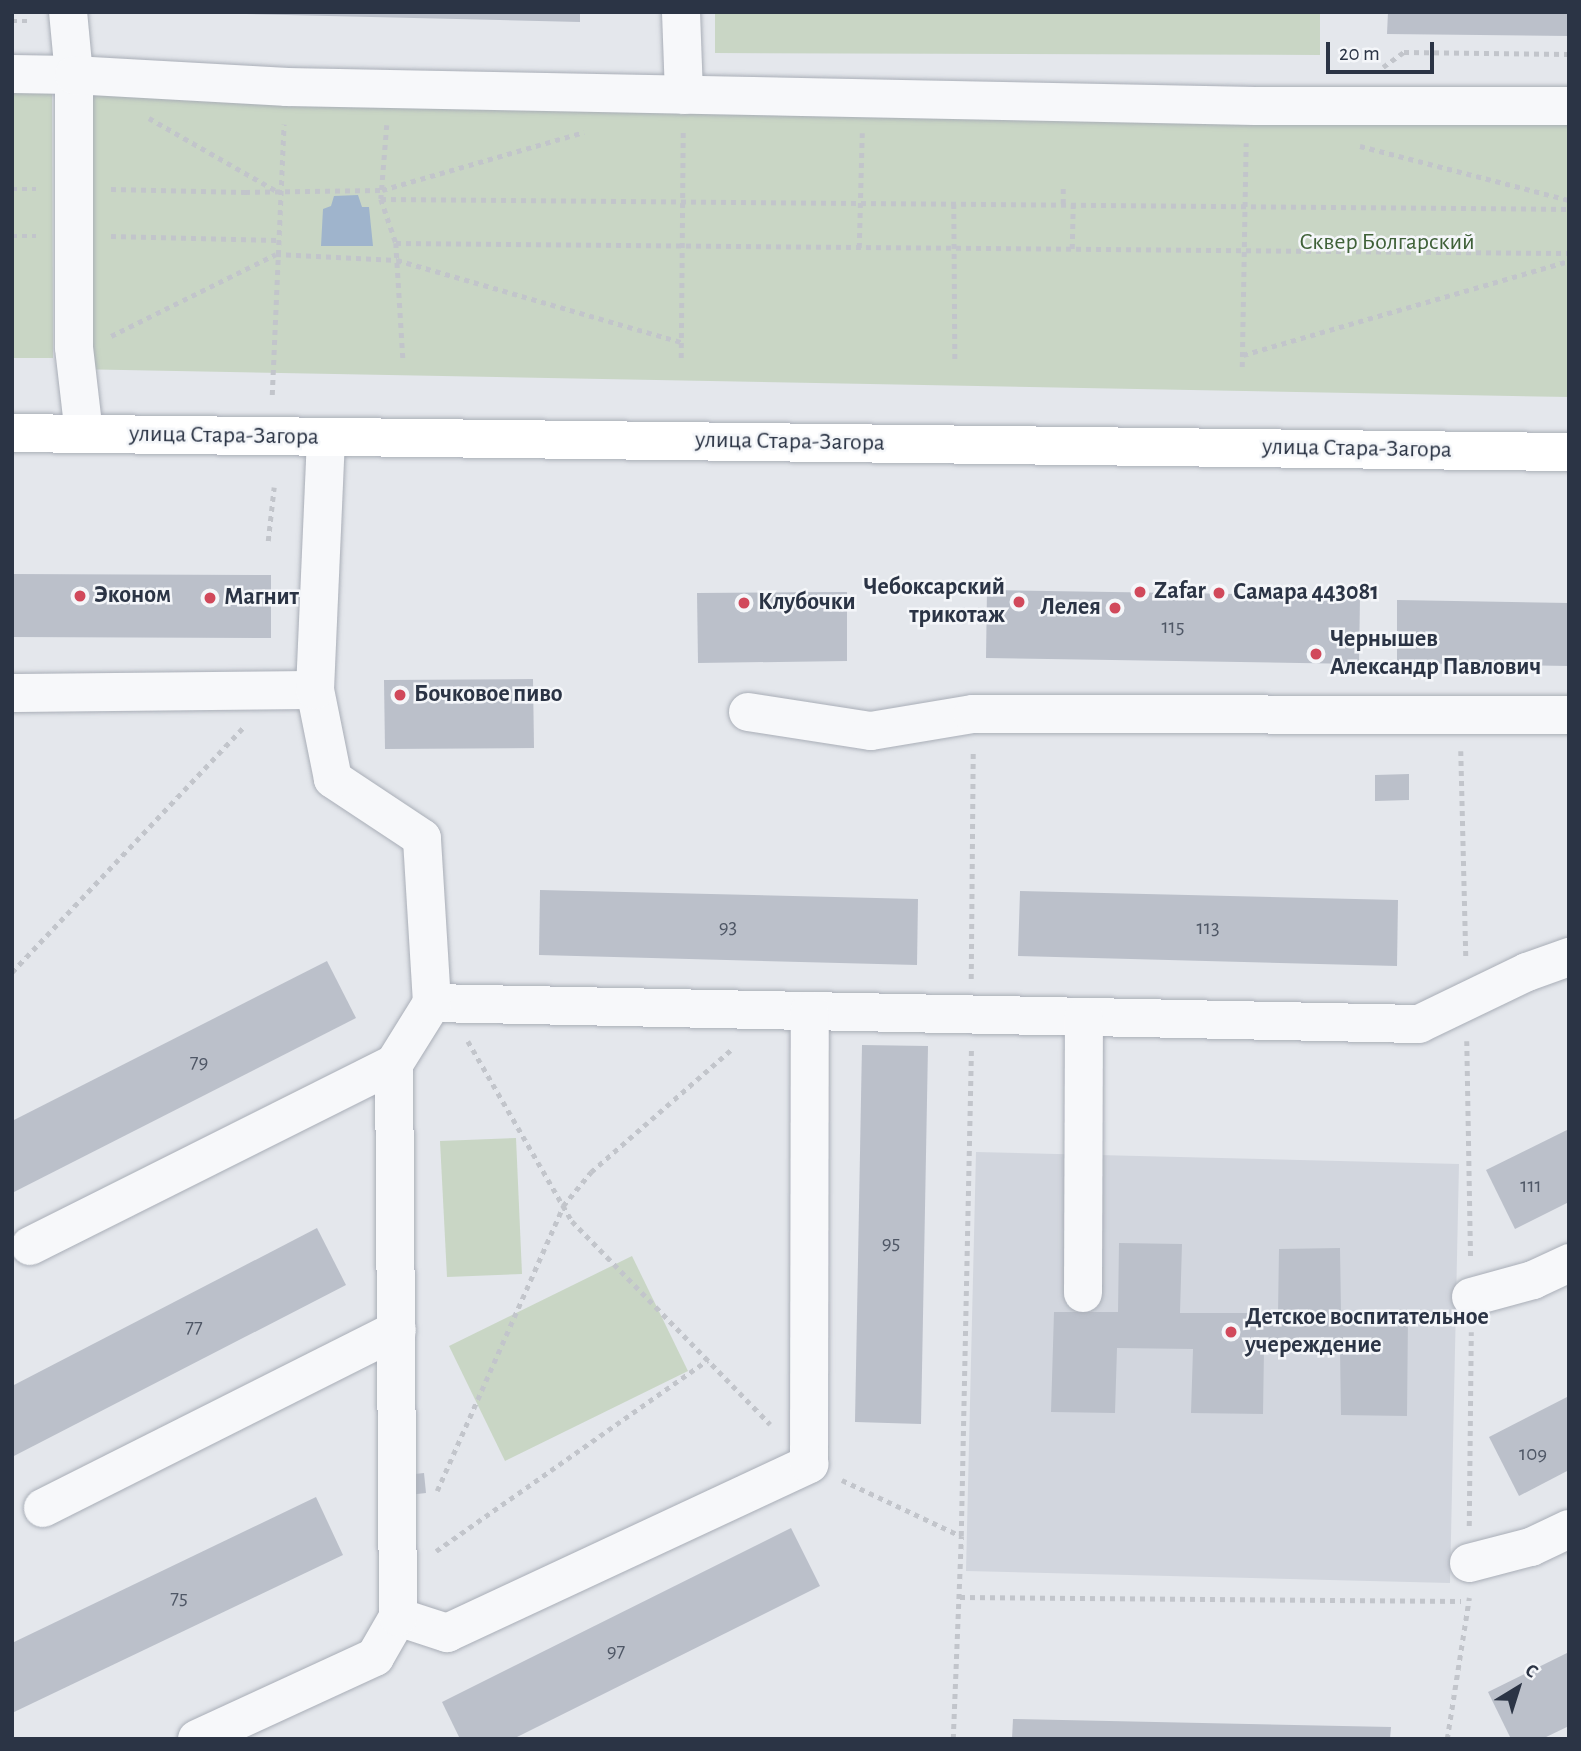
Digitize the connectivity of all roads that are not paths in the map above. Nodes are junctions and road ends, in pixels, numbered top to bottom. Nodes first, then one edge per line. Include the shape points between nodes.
1 (68, 12) edge
2 (681, 12) edge
3 (12, 74) edge
4 (74, 75) junction
5 (684, 96) junction
6 (1569, 106) edge
7 (12, 433) edge
8 (84, 434) junction
9 (326, 437) junction
10 (1569, 452) edge
11 (297, 691) junction
12 (12, 693) edge
13 (748, 712) dead end
14 (1569, 715) edge
15 (1569, 957) edge
16 (439, 1003) junction
17 (793, 1011) junction
18 (1084, 1017) junction
19 (394, 1064) junction
20 (30, 1246) dead end
21 (1569, 1263) edge
22 (1083, 1293) dead end
23 (1471, 1297) road end
24 (397, 1330) junction
25 (43, 1508) dead end
26 (1569, 1529) edge
27 (1469, 1563) road end
28 (398, 1617) junction
29 (197, 1739) edge

1 - 4 lane
2 - 5 lane
3 - 4 lane
4 - 5 lane via 287,87
4 - 8 lane via 75,347
5 - 6 lane via 1255,106
7 - 8 main road, улица Стара-Загора
8 - 9 main road, улица Стара-Загора
9 - 10 main road, улица Стара-Загора
9 - 11 lane
11 - 12 lane
11 - 16 lane via 333,779 422,838
13 - 14 lane via 871,731 972,714
15 - 18 lane via 1419,1024
16 - 17 lane
16 - 19 lane
17 - 18 lane
17 - 28 lane via 809,1464 447,1633
18 - 22 lane
19 - 20 lane
19 - 24 lane
21 - 23 lane via 1533,1280
24 - 25 lane
24 - 28 lane
26 - 27 lane via 1531,1547
28 - 29 lane via 375,1657

